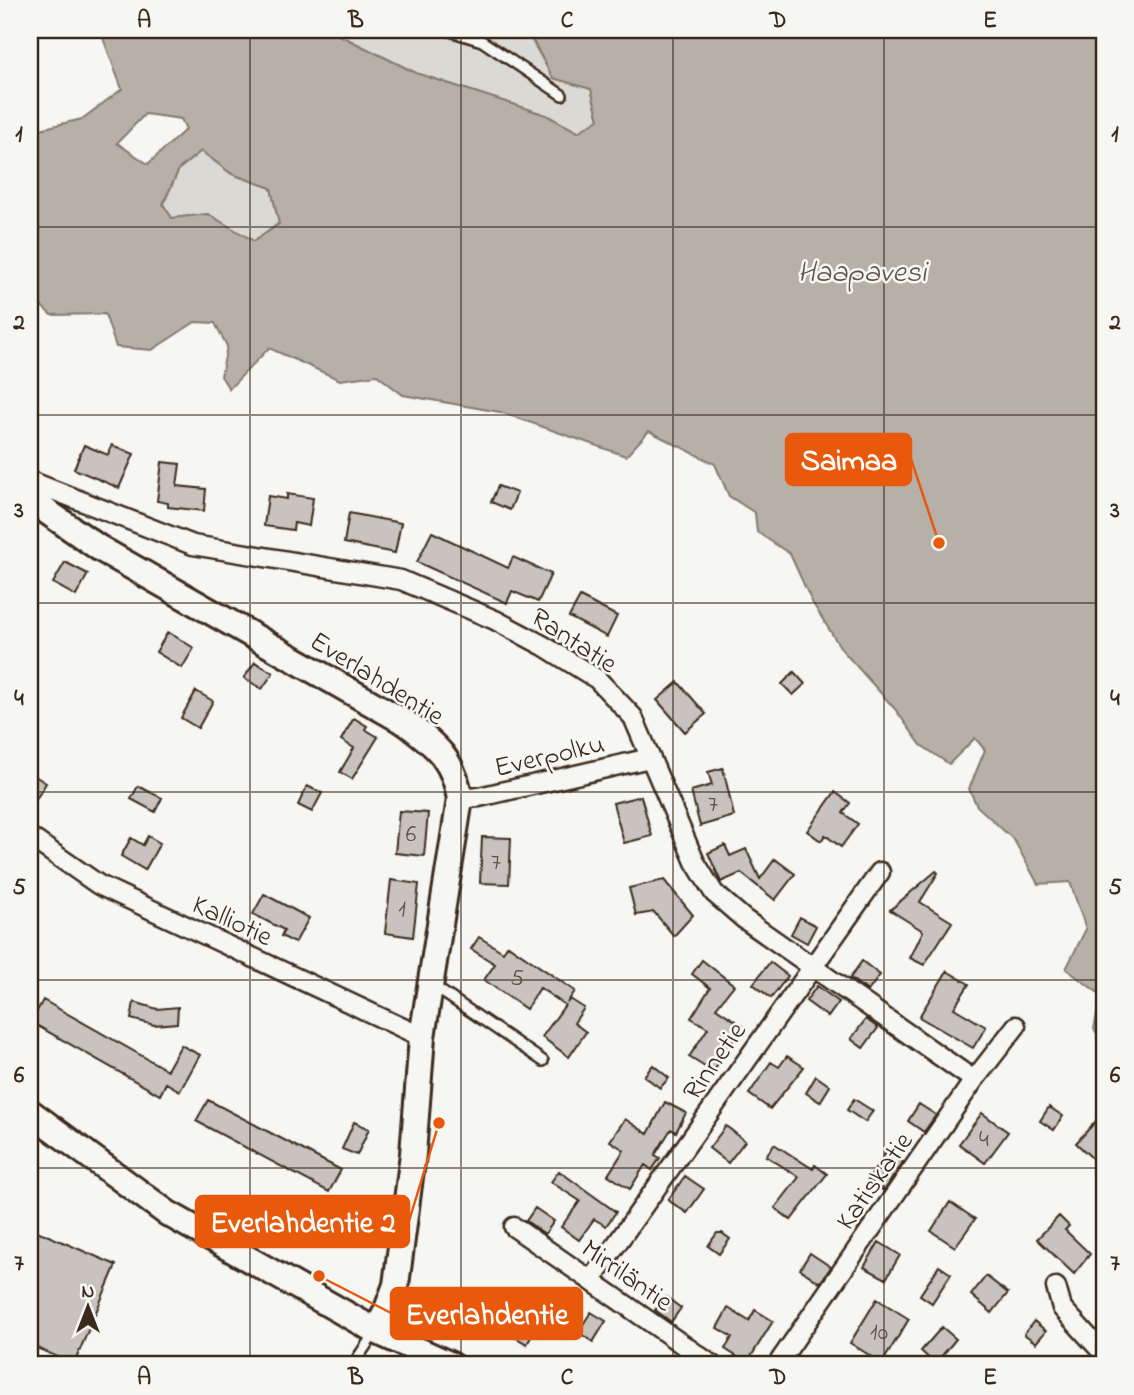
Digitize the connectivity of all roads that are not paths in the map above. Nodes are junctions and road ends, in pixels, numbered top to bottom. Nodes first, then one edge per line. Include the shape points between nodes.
1 (447, 30) edge
2 (562, 94) dead end
3 (30, 481) edge
4 (30, 496) edge
5 (650, 758) junction
6 (460, 799) junction
7 (30, 837) edge
8 (880, 872) dead end
9 (811, 966) junction
10 (430, 984) junction
11 (1016, 1026) dead end
12 (422, 1037) junction
13 (542, 1061) dead end
14 (974, 1080) junction
15 (30, 1112) edge
16 (514, 1227) dead end
17 (591, 1280) junction
18 (1056, 1287) dead end
19 (376, 1331) junction
20 (1104, 1354) edge
21 (353, 1365) edge
22 (451, 1365) edge
23 (712, 1365) edge
24 (777, 1365) edge

1 - 2 lane via 482,41
3 - 5 street, Rantatie via 193,545 401,580 495,620 597,679 634,717
4 - 6 street, Everlahdentie via 99,548 414,729 446,758 457,779
5 - 6 street, Everpolku
5 - 9 street, Rantatie via 695,862 714,893
6 - 10 street, Everlahdentie
7 - 12 street, Kalliotie via 99,885
8 - 9 street, Rinnetie
9 - 14 street, Rantatie
9 - 17 street, Rinnetie
10 - 12 street, Everlahdentie
10 - 13 lane
11 - 14 street, Katiskatie
12 - 19 street, Everlahdentie via 396,1285
14 - 24 street, Katiskatie
15 - 19 street via 167,1213
16 - 17 street, Mirriläntie
17 - 23 street, Mirriläntie
18 - 20 street via 1062,1308
19 - 21 lane
19 - 22 street

